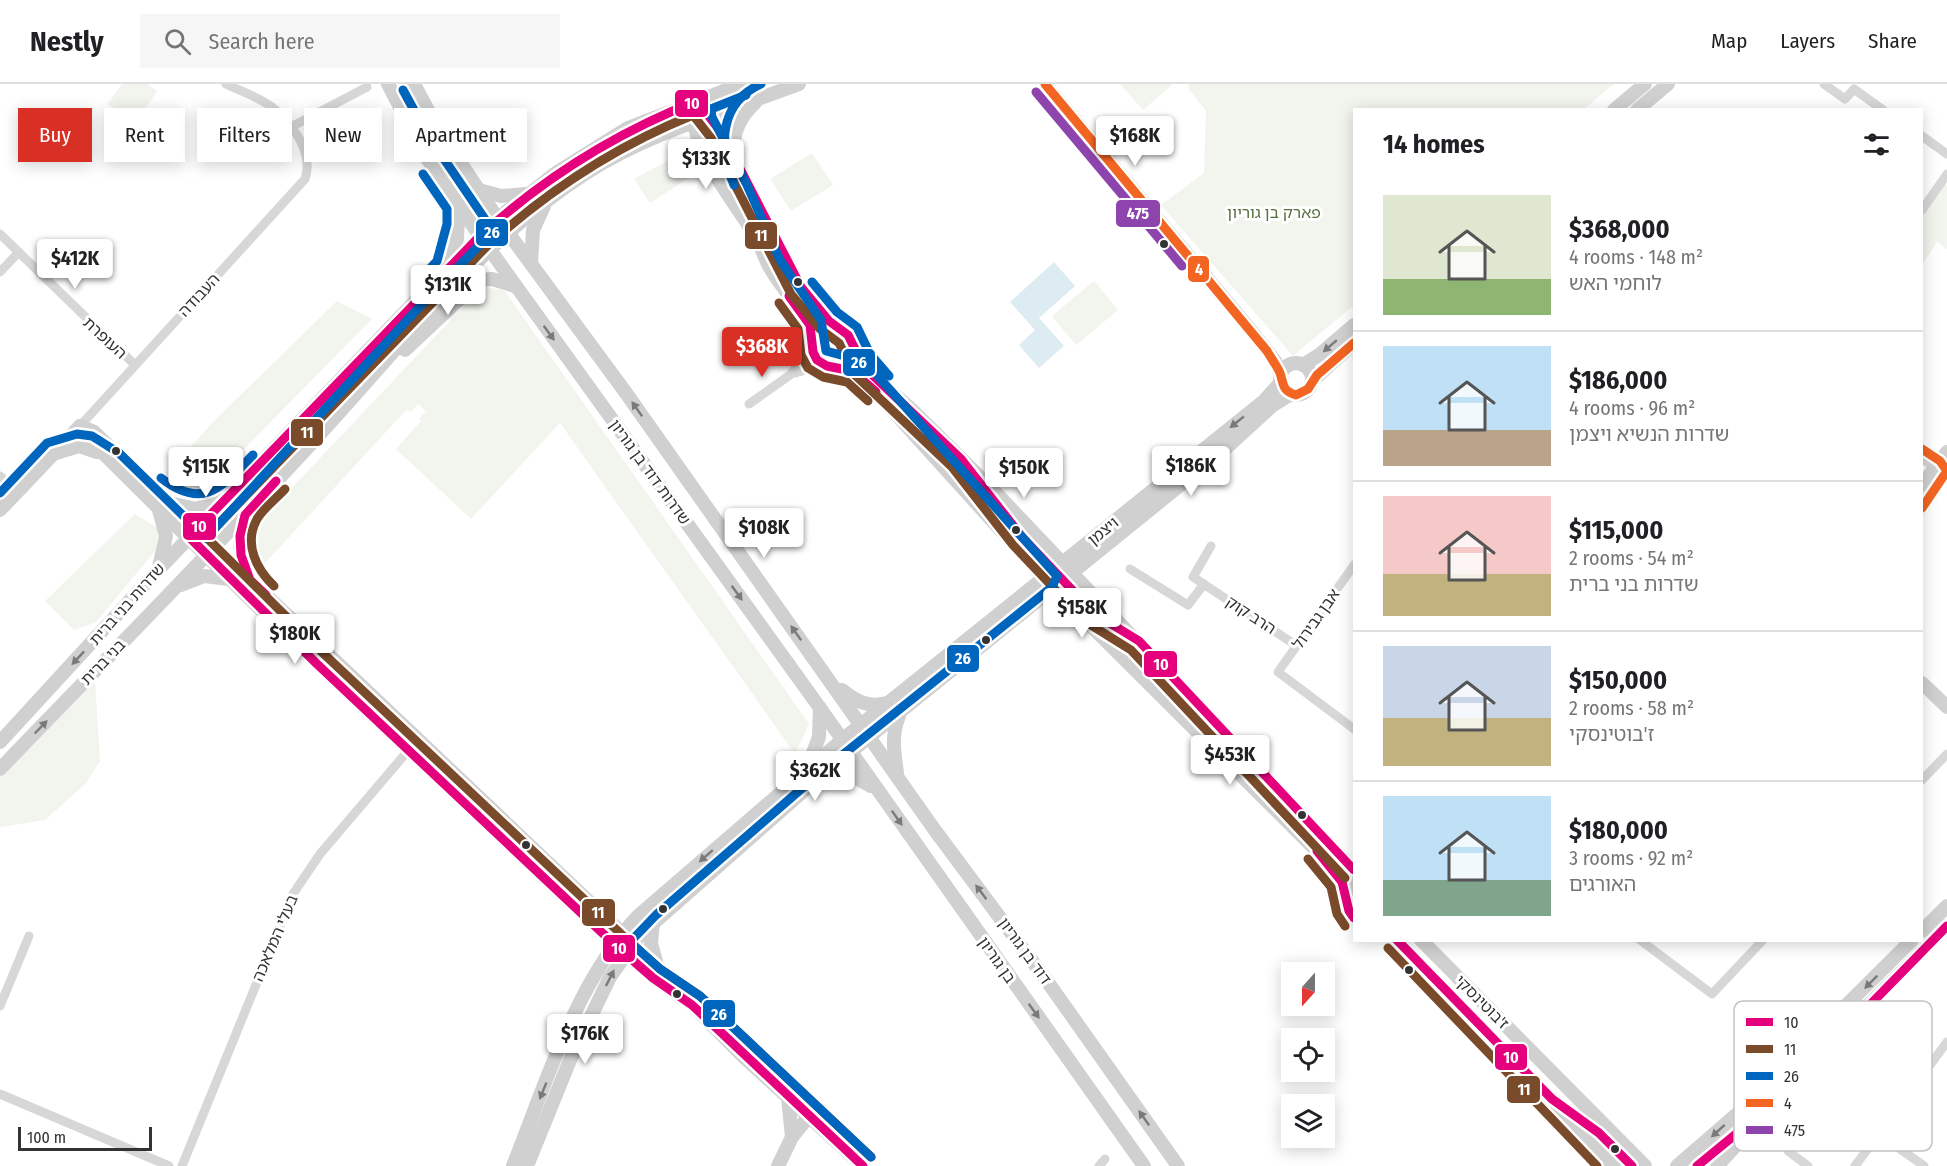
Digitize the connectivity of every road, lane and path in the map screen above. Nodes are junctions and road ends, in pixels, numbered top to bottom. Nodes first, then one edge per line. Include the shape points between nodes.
1 (226, 84) edge
2 (388, 84) edge
3 (414, 84) edge
4 (742, 84) edge
5 (799, 84) edge
6 (1045, 84) edge
7 (1645, 84) edge
8 (1668, 84) edge
9 (1824, 84) edge
10 (367, 87) dead end
11 (1856, 87) edge
12 (759, 99) junction
13 (698, 101) junction
14 (273, 108) edge
15 (1616, 108) edge
16 (1639, 108) edge
17 (1881, 108) edge
18 (710, 117) junction
19 (694, 123) junction
20 (292, 126) edge
21 (292, 129) edge
22 (1923, 137) edge
23 (1947, 153) edge
24 (738, 166) junction
25 (1947, 174) edge
26 (478, 190) junction
27 (527, 194) junction
28 (548, 200) junction
29 (459, 205) junction
30 (1923, 209) edge
31 (498, 219) junction
32 (508, 233) junction
33 (0, 234) edge
34 (480, 236) junction
35 (490, 251) junction
36 (19, 252) junction
37 (531, 264) junction
38 (448, 267) junction
39 (0, 272) edge
40 (515, 286) junction
41 (1353, 326) edge
42 (838, 328) junction
43 (1253, 333) junction
44 (813, 344) junction
45 (1353, 344) edge
46 (852, 348) junction
47 (386, 362) junction
48 (134, 364) junction
49 (1298, 364) junction
50 (830, 366) junction
51 (790, 375) junction
52 (1280, 379) junction
53 (1312, 381) junction
54 (1292, 394) junction
55 (749, 404) dead end
56 (80, 426) junction
57 (1923, 450) edge
58 (54, 453) junction
59 (1923, 459) edge
60 (111, 462) junction
61 (1943, 464) edge
62 (0, 476) edge
63 (1923, 483) edge
64 (237, 489) junction
65 (17, 492) junction
66 (160, 500) junction
67 (1923, 506) edge
68 (0, 510) edge
69 (245, 515) junction
70 (193, 533) junction
71 (1211, 546) dead end
72 (210, 550) junction
73 (1353, 566) edge
74 (1068, 567) junction
75 (1130, 569) dead end
76 (158, 570) junction
77 (230, 580) junction
78 (250, 580) junction
79 (1049, 583) junction
80 (1204, 584) junction
81 (174, 588) junction
82 (1297, 646) junction
83 (830, 680) junction
84 (1923, 683) edge
85 (892, 702) junction
86 (1947, 707) edge
87 (820, 708) junction
88 (900, 714) junction
89 (861, 725) junction
90 (1353, 728) edge
91 (871, 737) junction
92 (842, 740) junction
93 (0, 742) edge
94 (414, 745) junction
95 (851, 753) junction
96 (1947, 754) edge
97 (807, 768) junction
98 (0, 769) edge
99 (898, 778) junction
100 (817, 779) junction
101 (1923, 779) edge
102 (877, 790) junction
103 (1353, 869) edge
104 (1353, 882) edge
105 (1346, 892) junction
106 (1947, 906) edge
107 (603, 915) junction
108 (638, 916) junction
109 (1353, 917) edge
110 (653, 922) junction
111 (1947, 926) edge
112 (1923, 931) edge
113 (29, 936) dead end
114 (617, 938) junction
115 (1399, 942) edge
116 (1423, 942) edge
117 (1643, 942) edge
118 (1761, 942) edge
119 (1910, 942) edge
120 (628, 949) junction
121 (657, 967) junction
122 (1851, 1001) edge
123 (1874, 1001) edge
124 (692, 1005) junction
125 (0, 1006) edge
126 (1947, 1042) edge
127 (1932, 1062) edge
128 (0, 1094) edge
129 (788, 1097) junction
130 (809, 1116) junction
131 (1734, 1116) edge
132 (792, 1137) junction
133 (1734, 1147) edge
134 (1788, 1151) dead end
135 (1866, 1151) edge
136 (1903, 1151) edge
137 (169, 1166) edge
138 (182, 1166) edge
139 (513, 1166) edge
140 (527, 1166) edge
141 (778, 1166) edge
142 (863, 1166) edge
143 (1144, 1166) edge
144 (1178, 1166) edge
145 (1614, 1166) edge
146 (1645, 1166) edge
147 (1677, 1166) edge
148 (1717, 1166) edge
149 (1808, 1166) edge
150 (1855, 1166) edge
151 (1924, 1166) edge

1 - 14 street, העבודה
2 - 29 street, שדרות דוד בן גוריון via 413,136
3 - 26 street, שדרות דוד בן גוריון via 437,128
4 - 13 street
5 - 12 street
6 - 43 street
7 - 15 street
8 - 16 street
9 - 11 street via 1845,99
10 - 20 street
11 - 17 street
12 - 18 street
12 - 24 street via 737,126 734,141
13 - 18 street
13 - 19 street
13 - 27 street via 628,128
18 - 19 street
18 - 24 street
19 - 28 street via 608,160
19 - 44 street via 699,141 729,198 779,283 810,325
21 - 48 street, העבודה via 309,161 304,178
22 - 23 street
24 - 42 street via 789,268 816,307
25 - 30 street
26 - 27 street via 501,196
26 - 31 street, שדרות דוד בן גוריון
27 - 31 street
28 - 32 street
28 - 37 street via 533,230
29 - 34 street, שדרות דוד בן גוריון
29 - 38 street via 457,239
31 - 32 street, שדרות דוד בן גוריון
31 - 34 street
32 - 35 street
32 - 37 street, שדרות דוד בן גוריון
33 - 36 street, העופרת
34 - 35 street, שדרות דוד בן גוריון
34 - 38 street
35 - 40 street, שדרות דוד בן גוריון
35 - 47 street
36 - 39 street
36 - 48 street, העופרת
83 -> 37 street, שדרות דוד בן גוריון
38 - 64 street
40 - 47 street via 492,279 480,280 417,340
40 -> 87 street, שדרות דוד בן גוריון
41 -> 49 street via 1319,355
42 - 44 street via 821,331
42 - 46 street via 848,335
43 - 49 street
43 - 52 street via 1275,361
44 - 50 street via 815,357
44 - 51 street
45 - 53 street
46 - 50 street via 848,360
46 - 74 street via 876,380 929,426
47 - 69 street
48 - 56 street, העבודה
49 - 52 street via 1285,367
49 - 53 street via 1309,370
50 - 51 street via 802,369
50 - 79 street via 852,371 866,381
51 - 55 street
52 - 54 street via 1284,390
52 -> 74 street, ויצמן via 1264,400
53 - 54 street via 1305,392
54 - 74 street
56 - 58 street, העבודה
56 - 60 street
56 - 66 street via 94,432
57 - 61 street
58 - 60 street via 79,446 90,448
58 - 65 street, העבודה
59 - 61 street
60 - 66 street
61 - 63 street
61 - 67 street
62 - 65 street
64 - 66 street via 196,509
64 - 70 street, שדרות בני ברית
65 - 68 street, העבודה
66 - 70 street
66 - 76 street via 166,531
69 - 72 street
69 - 78 street via 240,547
70 - 72 street
70 - 76 street, שדרות בני ברית
71 - 80 street via 1193,577
72 - 77 street
72 - 78 street
72 - 81 street, בני ברית
73 - 82 street, אבן גבירול
74 - 79 street
74 - 103 street
75 - 80 street via 1188,605
76 -> 93 street, שדרות בני ברית
77 - 81 street via 204,576
77 - 94 street
78 - 94 street
79 - 85 street
79 - 88 street
79 - 105 street via 1323,857
80 - 82 street, הרב קוק
98 -> 81 street, בני ברית
82 - 90 street, אבן גבירול via 1278,672
83 - 85 street via 864,704
83 - 89 street
84 - 86 street
85 - 89 street
87 - 92 street, שדרות דוד בן גוריון
87 - 97 street via 819,737
88 - 91 street
88 - 99 street via 892,741
89 - 91 street
89 - 92 street
91 - 95 street
91 - 99 street, דוד בן גוריון
92 - 95 street, שדרות דוד בן גוריון
92 - 97 street
94 - 107 street
94 - 114 street
94 - 138 street, בעלי המלאכה via 320,854 293,894
95 - 100 street
95 - 102 street, בן גוריון
96 - 101 street
97 -> 108 street
144 -> 99 street, דוד בן גוריון
100 - 102 street via 849,774
100 - 110 street
102 -> 143 street, בן גוריון
104 - 105 street
105 - 109 street via 1347,908
106 - 112 street
107 - 108 street
107 - 114 street
108 - 114 street
110 - 120 street
110 - 121 street via 651,943
111 - 123 street
113 - 125 street
114 - 120 street
114 -> 139 street via 571,1025
115 - 145 street, ז'בוטינסקי
116 - 146 street, ז'בוטינסקי
117 - 118 street via 1712,994
119 -> 122 street
120 - 121 street
120 - 124 street via 666,988
140 -> 120 street via 570,1060
121 - 124 street
124 - 129 street
126 - 127 street
128 - 137 street
129 - 130 street
129 - 132 street
130 - 132 street
130 - 142 street
131 -> 147 street
132 - 141 street
133 - 148 street
134 - 149 street
135 - 150 street
136 - 151 street

